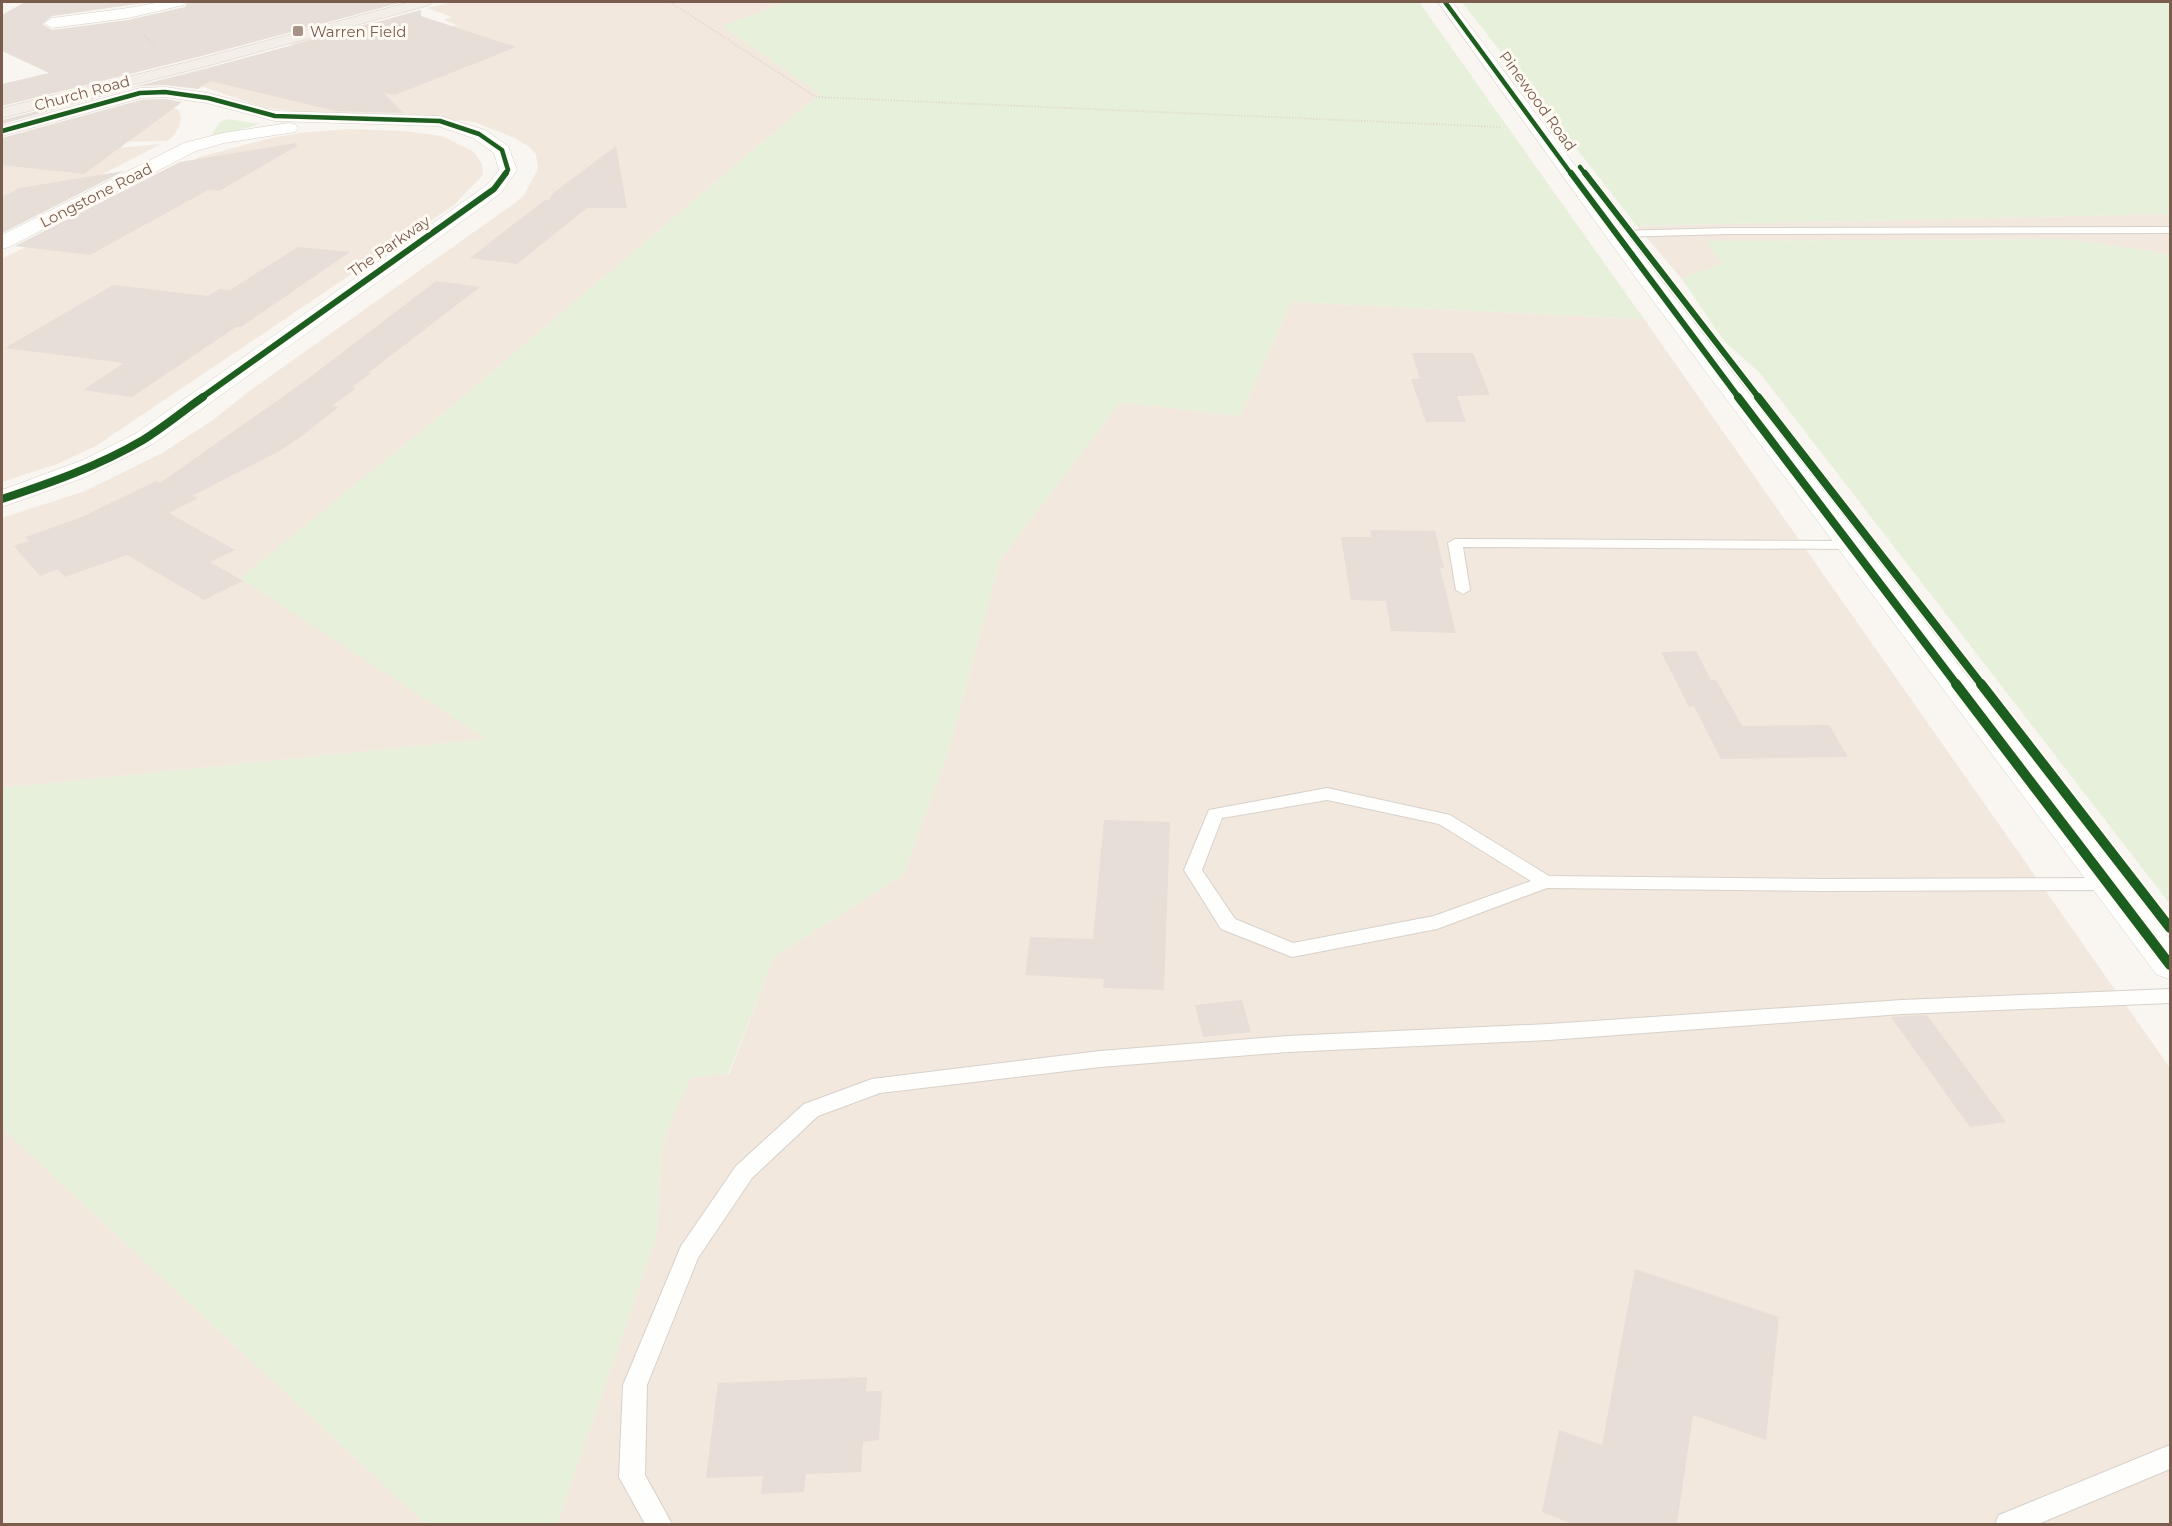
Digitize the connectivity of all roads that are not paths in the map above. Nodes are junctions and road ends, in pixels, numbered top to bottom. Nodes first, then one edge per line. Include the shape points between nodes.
1 (179, 2) edge
2 (424, 2) edge
3 (1445, 2) edge
4 (52, 23) dead end
5 (67, 98) junction
6 (208, 98) junction
7 (97, 105) junction
8 (2, 114) edge
9 (384, 118) junction
10 (2, 131) edge
11 (190, 147) junction
12 (2170, 230) edge
13 (1616, 234) junction
14 (2, 243) edge
15 (2, 499) edge
16 (1851, 545) junction
17 (1463, 590) dead end
18 (1546, 882) junction
19 (2109, 884) junction
20 (2170, 965) edge
21 (2170, 996) edge
22 (2170, 1456) edge
23 (659, 1524) edge
24 (2008, 1524) edge

1 - 4 street
2 - 5 main road, Church Road
3 - 13 street, Pinewood Road
5 - 7 street
5 - 8 main road, Church Road
6 - 7 street, Church Road via 140,93
6 - 9 street, The Parkway via 275,117
6 - 11 street via 204,125
7 - 10 street, Church Road
9 - 11 street, Longstone Road via 252,132
9 - 15 street, The Parkway via 440,121 479,134 502,150 508,170 494,189 144,439 60,480
11 - 14 street, Longstone Road
12 - 13 lane
13 - 16 street, Pinewood Road
16 - 17 lane via 1455,543
16 - 19 street, Pinewood Road
18 - 18 lane via 1437,922 1292,950 1228,924 1193,870 1215,814 1327,794 1444,819
18 - 19 lane
19 - 20 street, Pinewood Road
21 - 23 lane via 1902,1006 1550,1032 1288,1044 1100,1059 879,1085 811,1110 744,1172 689,1253 635,1385 632,1477
22 - 24 lane

